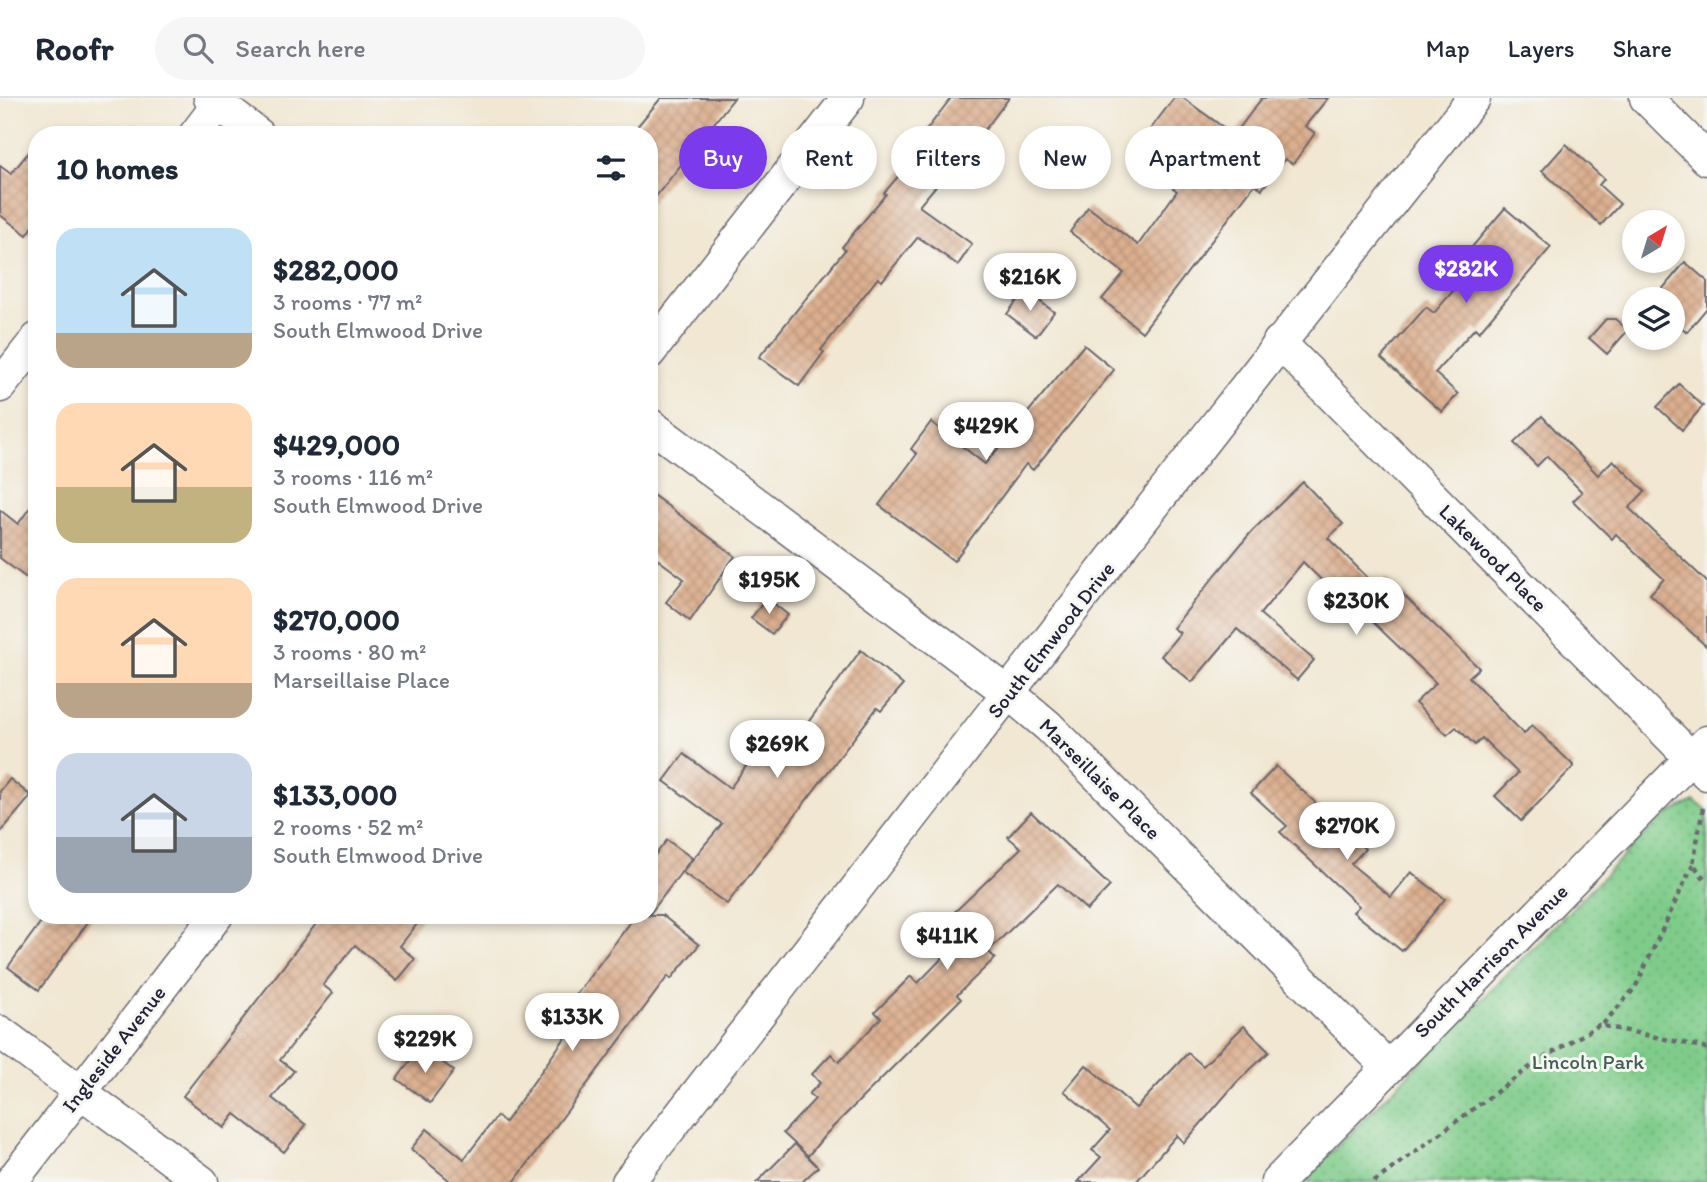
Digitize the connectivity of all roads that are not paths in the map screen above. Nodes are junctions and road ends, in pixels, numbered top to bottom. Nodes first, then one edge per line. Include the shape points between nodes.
1 (848, 98) edge
2 (1474, 98) edge
3 (1646, 98) edge
4 (217, 100) edge
5 (201, 126) edge
6 (248, 126) edge
7 (1707, 159) edge
8 (658, 341) edge
9 (1279, 342) junction
10 (28, 350) edge
11 (0, 386) edge
12 (658, 431) edge
13 (1010, 694) junction
14 (1702, 758) edge
15 (210, 924) edge
16 (0, 1032) edge
17 (1387, 1066) junction
18 (81, 1092) junction
19 (11, 1182) edge
20 (202, 1182) edge
21 (628, 1182) edge
22 (1278, 1182) edge

1 - 8 street
2 - 9 street, South Elmwood Drive
3 - 7 street
4 - 5 street
4 - 6 street
9 - 13 street, South Elmwood Drive
9 - 14 street, Lakewood Place
10 - 11 street
12 - 13 street, Marseillaise Place
13 - 17 street, Marseillaise Place via 1048,726
13 - 21 street, South Elmwood Drive
14 - 17 street, South Harrison Avenue
15 - 18 street, Ingleside Avenue
16 - 18 street
17 - 22 street, South Harrison Avenue
18 - 19 street, Ingleside Avenue
18 - 20 street

